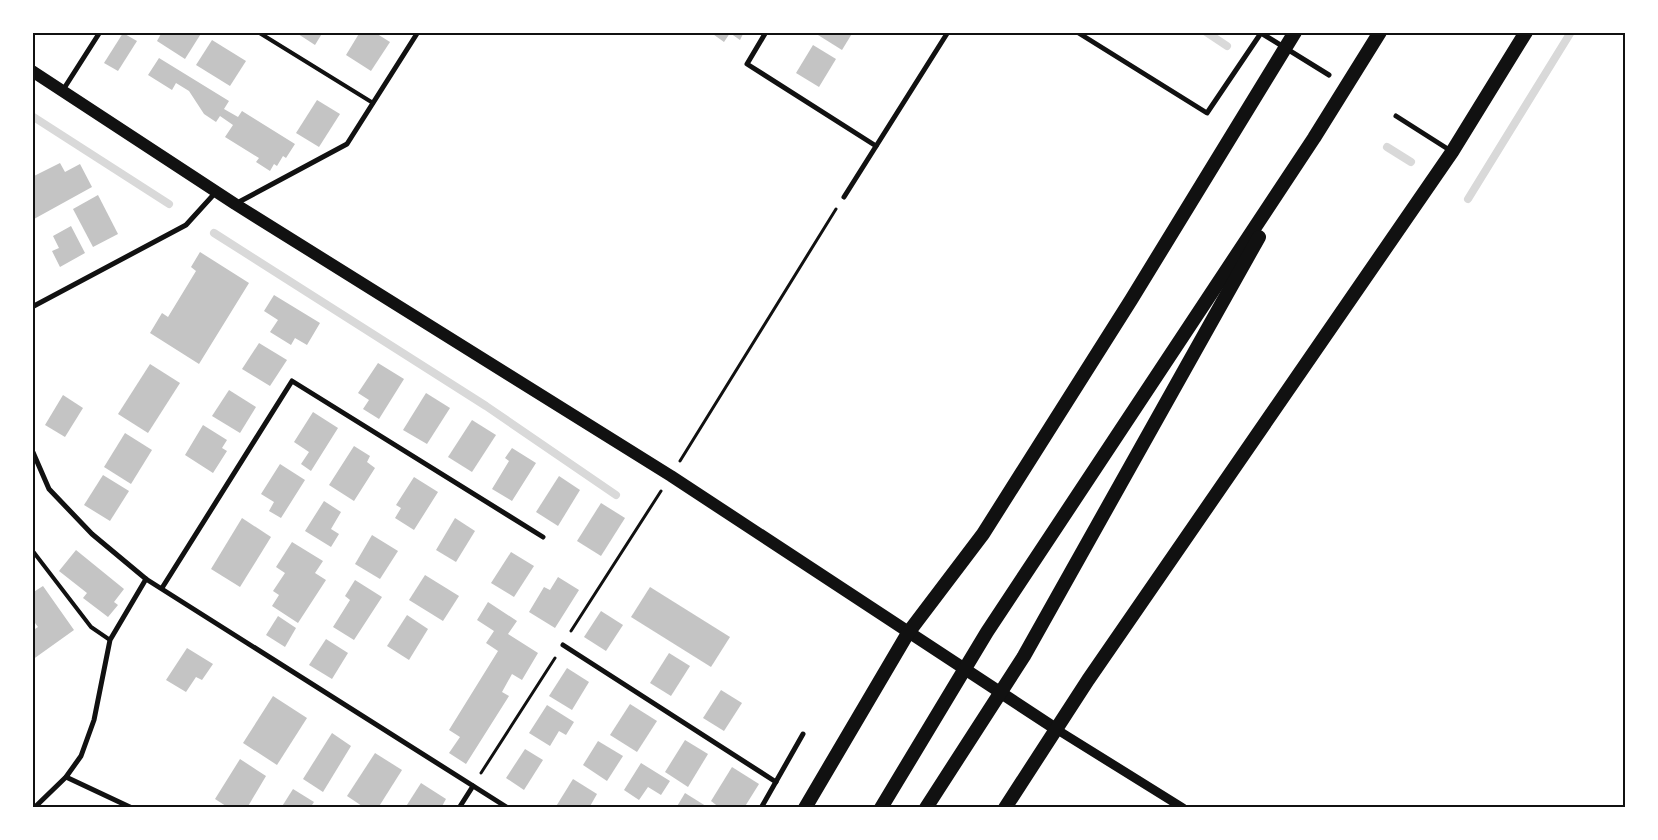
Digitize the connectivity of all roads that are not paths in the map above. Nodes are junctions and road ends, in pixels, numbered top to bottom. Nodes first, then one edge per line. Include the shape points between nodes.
1 (100, 32) edge
2 (258, 32) edge
3 (418, 32) edge
4 (766, 32) edge
5 (948, 32) edge
6 (1077, 32) edge
7 (1296, 32) edge
8 (1380, 32) edge
9 (1526, 32) edge
10 (1286, 48) junction
11 (32, 71) edge
12 (1329, 75) dead end
13 (63, 91) junction
14 (373, 103) junction
15 (1396, 116) dead end
16 (1314, 138) junction
17 (876, 146) junction
18 (1452, 152) junction
19 (216, 191) junction
20 (844, 197) road end
21 (235, 204) junction
22 (32, 307) edge
23 (32, 450) edge
24 (543, 537) dead end
25 (32, 550) edge
26 (146, 579) junction
27 (162, 588) junction
28 (908, 633) junction
29 (110, 640) junction
30 (563, 645) dead end
31 (1056, 729) junction
32 (804, 734) dead end
33 (66, 777) junction
34 (776, 782) junction
35 (473, 786) junction
36 (34, 808) edge
37 (132, 808) edge
38 (459, 808) edge
39 (508, 808) edge
40 (761, 808) edge
41 (804, 808) edge
42 (881, 808) edge
43 (926, 808) edge
44 (1005, 808) edge
45 (1183, 808) edge

1 - 13 street
2 - 14 lane
3 - 14 street
4 - 17 street via 747,64
5 - 17 street
6 - 10 street via 1207,113 1261,33
7 - 10 highway
8 - 16 highway
9 - 18 highway
10 - 12 street
10 - 28 highway via 983,534
11 - 13 main road
13 - 19 main road
14 - 21 street via 347,144
15 - 18 street
16 - 42 highway via 987,632
16 - 43 highway via 1024,656
17 - 20 street
18 - 31 highway
19 - 21 main road
19 - 22 street via 186,225
21 - 28 main road via 671,476
23 - 26 street via 49,489 92,534
24 - 27 street via 292,381
25 - 29 lane via 91,627
26 - 27 street
26 - 29 street
27 - 35 street
28 - 31 main road
28 - 41 highway
29 - 33 street via 94,720 80,756
30 - 34 street
31 - 44 highway
31 - 45 street
32 - 34 street
33 - 36 street
33 - 37 street
34 - 40 street
35 - 38 street
35 - 39 street

